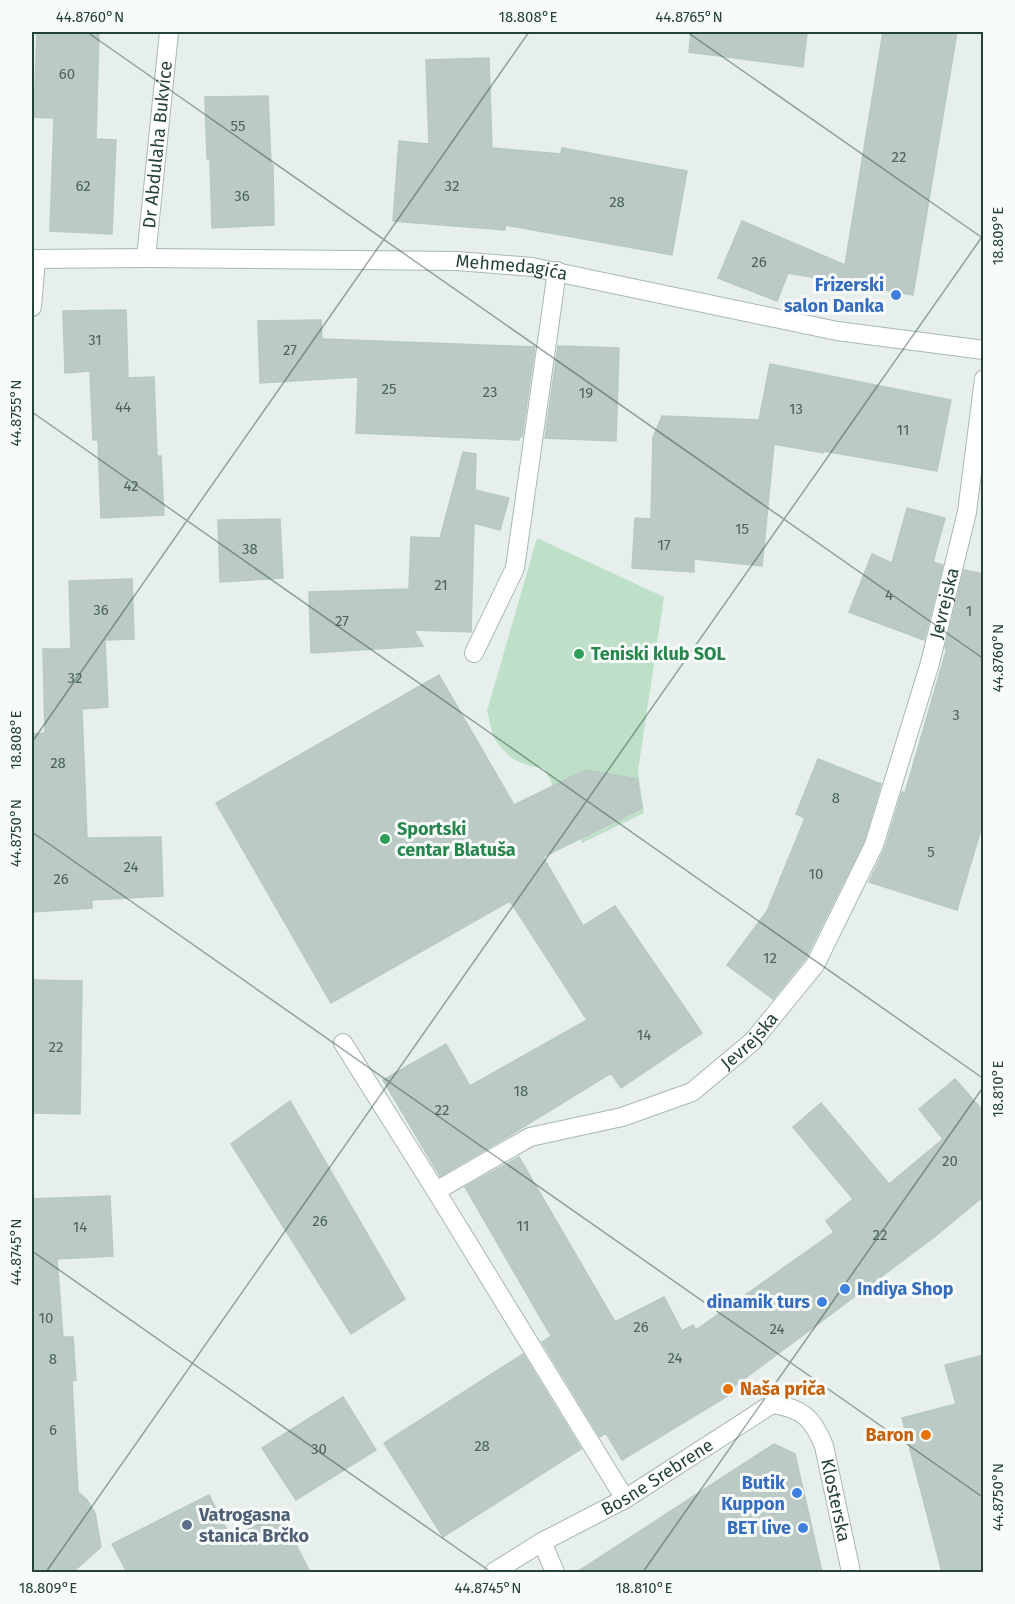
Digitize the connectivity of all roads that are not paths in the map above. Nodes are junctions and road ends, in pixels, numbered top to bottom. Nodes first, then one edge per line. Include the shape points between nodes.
1 (169, 32) edge
2 (146, 258) junction
3 (34, 259) edge
4 (557, 272) junction
5 (32, 307) edge
6 (984, 350) edge
7 (984, 379) edge
8 (474, 653) dead end
9 (343, 1043) dead end
10 (436, 1191) junction
11 (817, 1429) joint
12 (625, 1499) junction
13 (542, 1542) junction
14 (494, 1572) edge
15 (555, 1572) edge
16 (851, 1572) edge

1 - 2 street, Dr Abdulaha Bukvice
2 - 3 street, Mehmedagića
2 - 4 street, Mehmedagića via 458,261
3 - 5 street
4 - 6 street, Mehmedagića via 837,331
4 - 8 street via 515,568
7 - 10 street, Jevrejska via 967,512 930,663 874,845 815,964 753,1041 692,1092 622,1117 530,1137
9 - 10 street
10 - 12 street
11 - 12 street, Bosne Srebrene via 804,1414 772,1404
11 - 16 street, Klosterska
12 - 13 street, Bosne Srebrene
13 - 14 street, Bosne Srebrene
13 - 15 street

